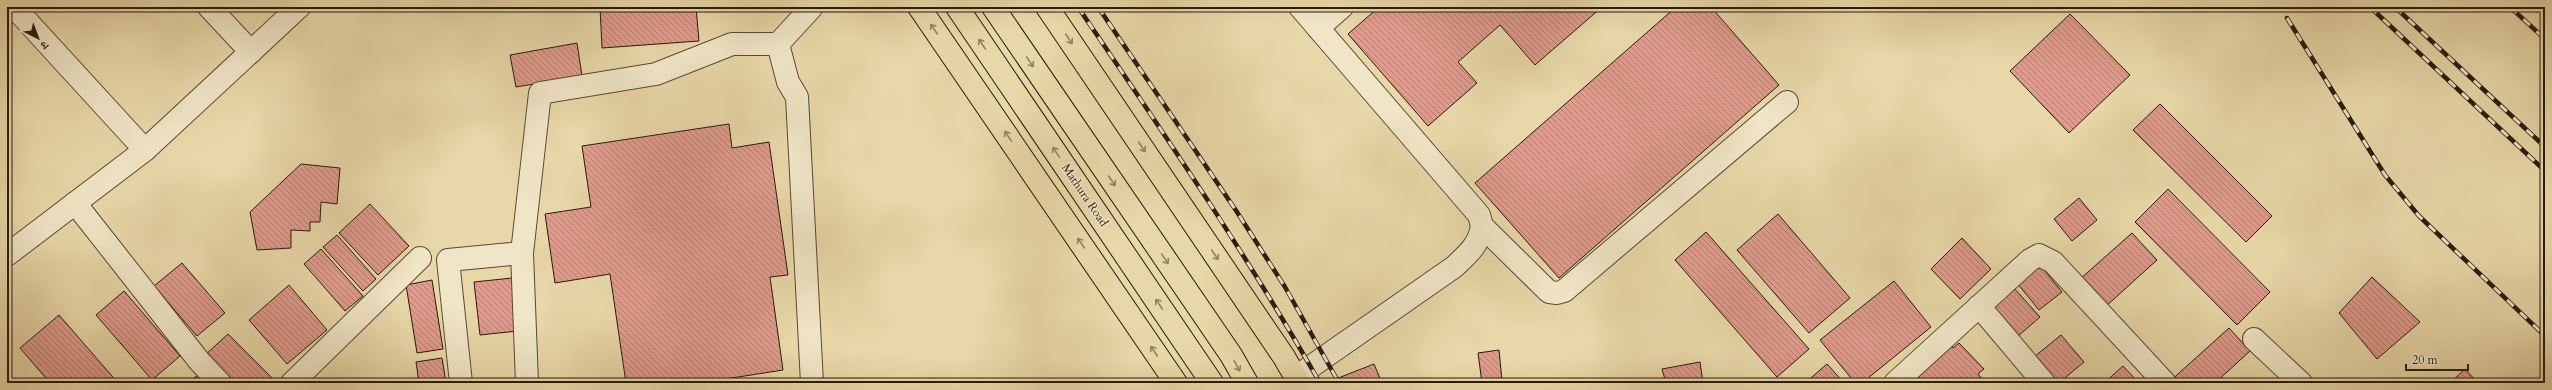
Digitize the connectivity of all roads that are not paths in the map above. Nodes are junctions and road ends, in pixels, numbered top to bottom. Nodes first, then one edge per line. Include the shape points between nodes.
1 (14, 7) edge
2 (209, 7) edge
3 (299, 7) edge
4 (812, 7) edge
5 (919, 7) edge
6 (957, 7) edge
7 (993, 7) edge
8 (1047, 7) edge
9 (1300, 7) edge
10 (1342, 7) edge
11 (1318, 28) junction
12 (778, 44) junction
13 (251, 52) junction
14 (1787, 102) dead end
15 (145, 150) junction
16 (75, 203) junction
17 (1482, 226) junction
18 (522, 253) junction
19 (7, 255) edge
20 (420, 258) dead end
21 (1979, 306) junction
22 (2254, 339) dead end
23 (1297, 380) edge
24 (1906, 380) edge
25 (220, 383) edge
26 (292, 383) edge
27 (461, 383) edge
28 (527, 383) edge
29 (812, 383) edge
30 (1176, 383) edge
31 (1212, 383) edge
32 (1247, 383) edge
33 (2044, 383) edge
34 (2165, 383) edge
35 (2301, 383) edge

1 - 15 street
2 - 13 street
3 - 13 street
4 - 12 street
30 -> 5 main road
31 -> 6 main road, Mathura Road
7 -> 32 main road via 1231,355
8 -> 23 main road
9 - 11 street
10 - 11 street
11 - 17 street via 1479,215
12 - 18 street via 732,44 656,74 540,93
12 - 29 street via 788,82 797,97
13 - 15 street
14 - 17 street via 1564,291 1557,294 1541,287
15 - 16 street
16 - 19 street
16 - 25 street via 200,362
17 - 23 street via 1476,244 1454,267
18 - 27 street via 448,260
18 - 28 street
20 - 26 street
21 - 24 street
21 - 33 street
21 - 34 street via 2030,260 2039,254 2044,256 2053,262
22 - 35 street

